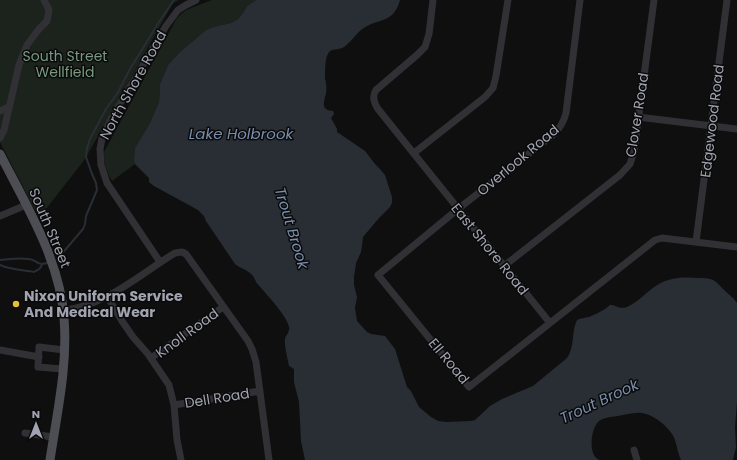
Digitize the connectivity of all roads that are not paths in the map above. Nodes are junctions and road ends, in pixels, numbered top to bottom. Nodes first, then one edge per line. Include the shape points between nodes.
1 (44, 0) edge
2 (196, 0) edge
3 (434, 0) edge
4 (508, 0) edge
5 (580, 0) edge
6 (654, 0) edge
7 (727, 0) edge
8 (9, 107) junction
9 (0, 111) edge
10 (638, 117) junction
11 (711, 126) junction
12 (737, 129) edge
13 (0, 138) edge
14 (414, 153) junction
15 (0, 154) edge
16 (26, 205) junction
17 (458, 209) junction
18 (0, 216) edge
19 (696, 242) junction
20 (737, 247) edge
21 (160, 262) junction
22 (504, 266) junction
23 (378, 275) joint
24 (108, 296) junction
25 (223, 307) junction
26 (64, 310) junction
27 (550, 323) junction
28 (0, 350) edge
29 (64, 350) junction
30 (39, 357) junction
31 (151, 358) junction
32 (63, 369) junction
33 (260, 391) junction
34 (174, 405) junction
35 (25, 433) dead end
36 (53, 438) junction
37 (634, 450) dead end
38 (50, 460) edge
39 (181, 460) edge
40 (269, 460) edge
41 (637, 460) edge

1 - 8 street via 49,10 46,21 27,45 19,65
2 - 21 street, North Shore Road via 178,10 166,26 106,130 100,149 101,165 107,183
3 - 14 street, East Shore Road via 425,47 378,88 374,97 376,105
4 - 14 street via 492,88
5 - 17 street, Overlook Road via 567,108 562,124 554,134
6 - 10 street, Clover Road
7 - 11 street, Edgewood Road
8 - 9 street
8 - 13 street
10 - 11 street
10 - 22 street, Clover Road via 634,152 628,167
11 - 12 street
11 - 19 street, Edgewood Road
14 - 17 street, East Shore Road
15 - 16 main road, South Street
16 - 18 street
16 - 26 main road, South Street via 50,256
17 - 22 street, East Shore Road
17 - 23 street, Overlook Road
19 - 20 street
19 - 27 street via 662,238 655,240
21 - 24 street
21 - 25 street via 175,253 186,254
22 - 27 street, East Shore Road
23 - 27 street, Ell Road via 470,387
24 - 26 street via 82,307
24 - 31 street via 133,337
25 - 31 street, Knoll Road
25 - 33 street via 252,350
26 - 29 main road, South Street
28 - 30 street
29 - 30 street via 39,347
29 - 32 main road, South Street
30 - 32 street via 38,367
31 - 34 street via 169,385
32 - 36 main road, South Street
33 - 34 street, Dell Road
33 - 40 street
34 - 39 street
35 - 36 street
36 - 38 main road, South Street
37 - 41 street

